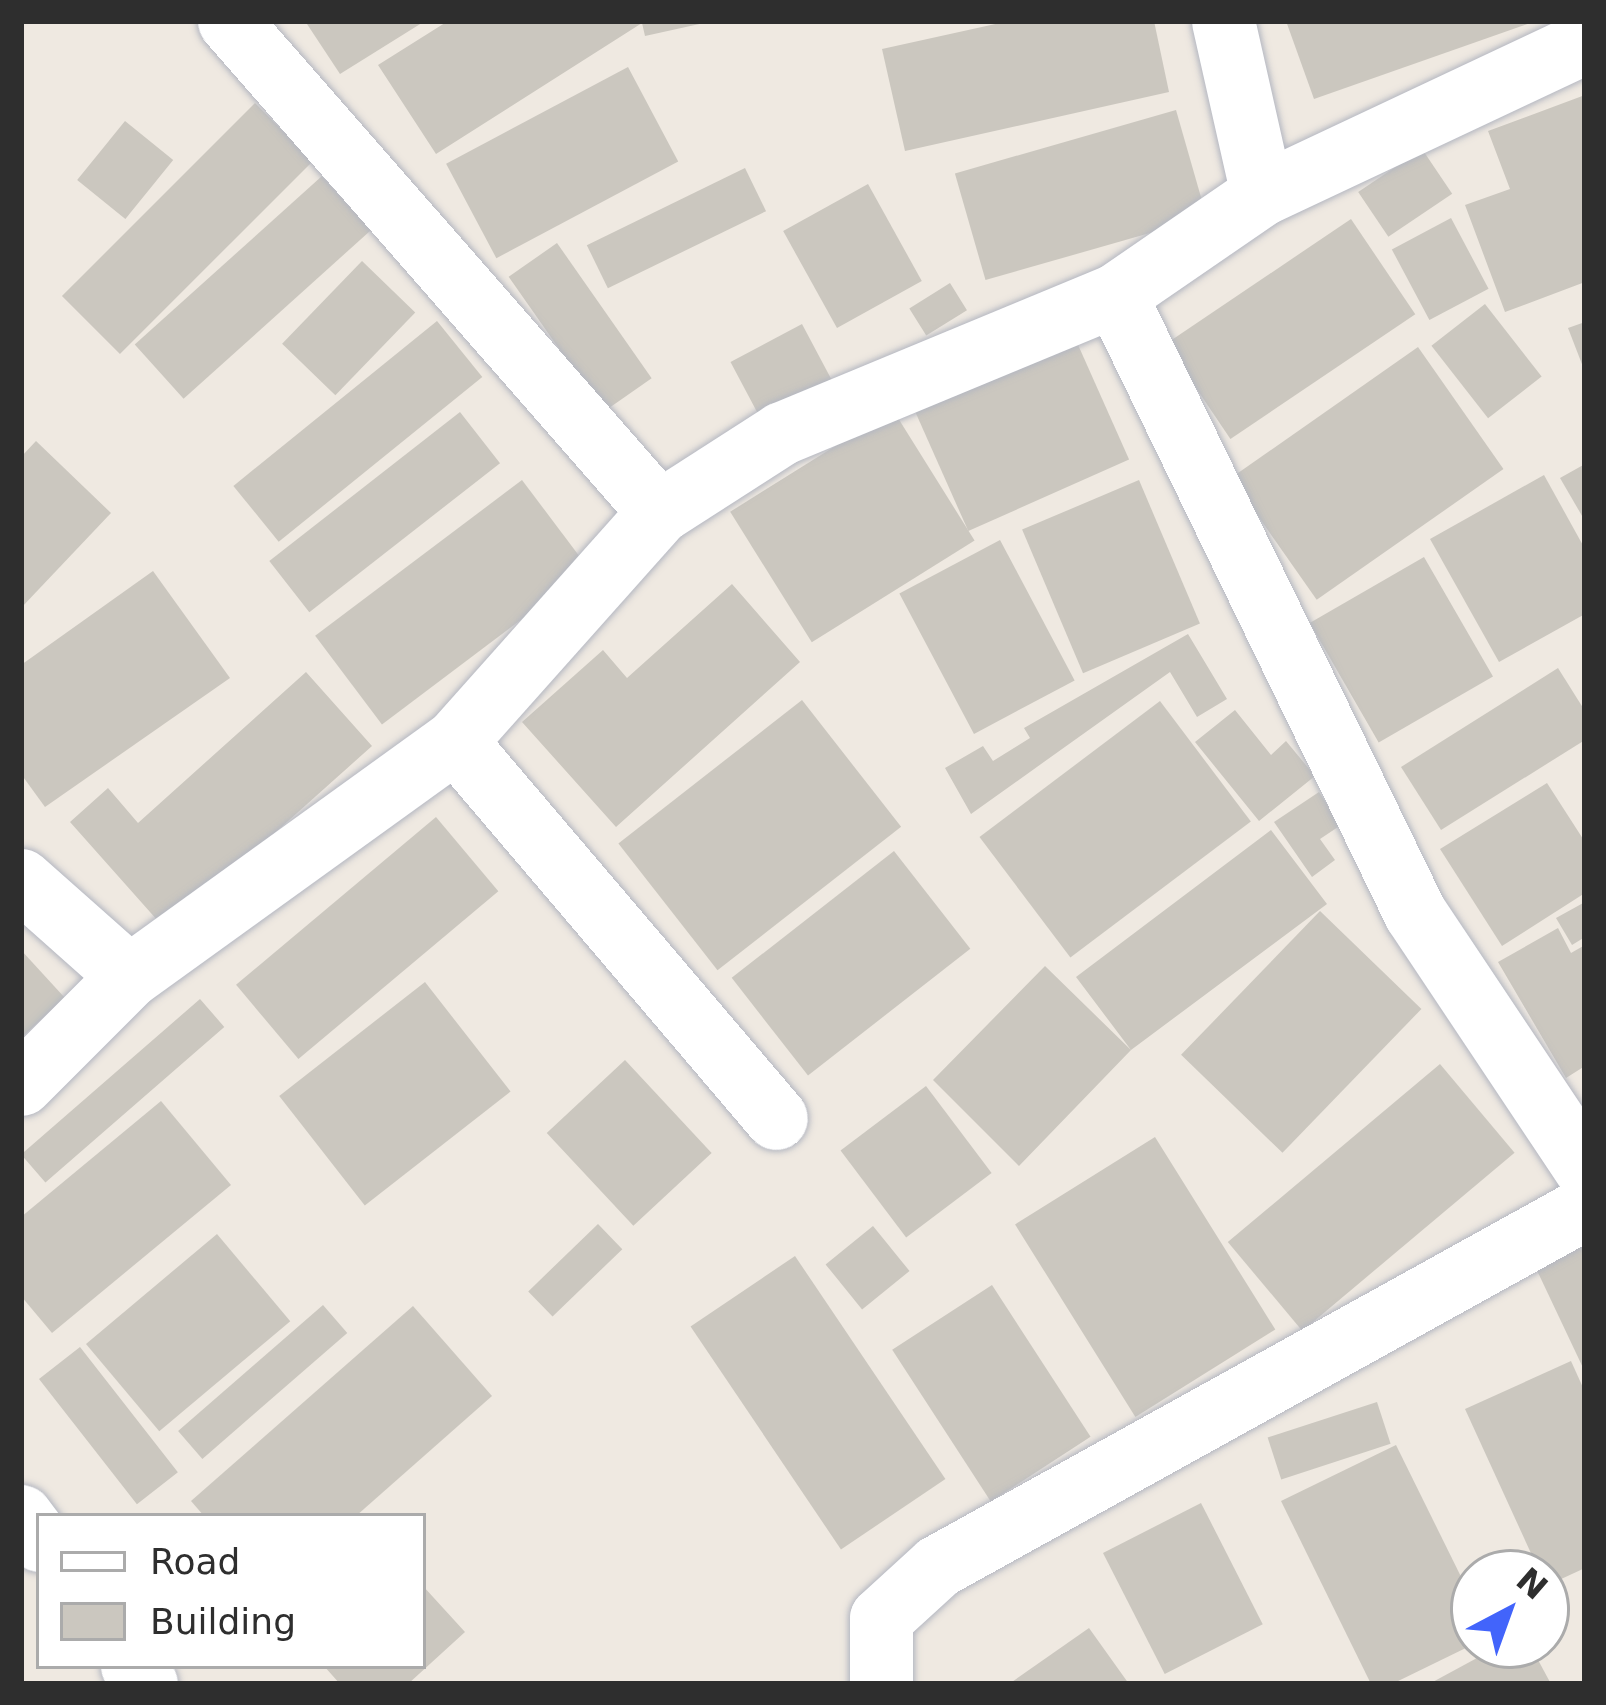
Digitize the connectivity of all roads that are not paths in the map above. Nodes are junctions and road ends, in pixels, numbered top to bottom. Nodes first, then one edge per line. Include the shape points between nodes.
1 (229, 21) edge
2 (1223, 21) edge
3 (1585, 42) edge
4 (1262, 194) junction
5 (1115, 295) junction
6 (658, 512) junction
7 (455, 741) junction
8 (21, 880) edge
9 (129, 976) junction
10 (21, 1084) edge
11 (776, 1118) dead end
12 (1585, 1168) edge
13 (1585, 1208) edge
14 (880, 1684) edge

1 - 6 street
2 - 4 street
3 - 4 street
4 - 5 street
5 - 6 street via 782,434
5 - 12 street via 1415,913
6 - 7 street
7 - 9 street
7 - 11 street
8 - 9 street
9 - 10 street
13 - 14 street via 938,1567 881,1618

